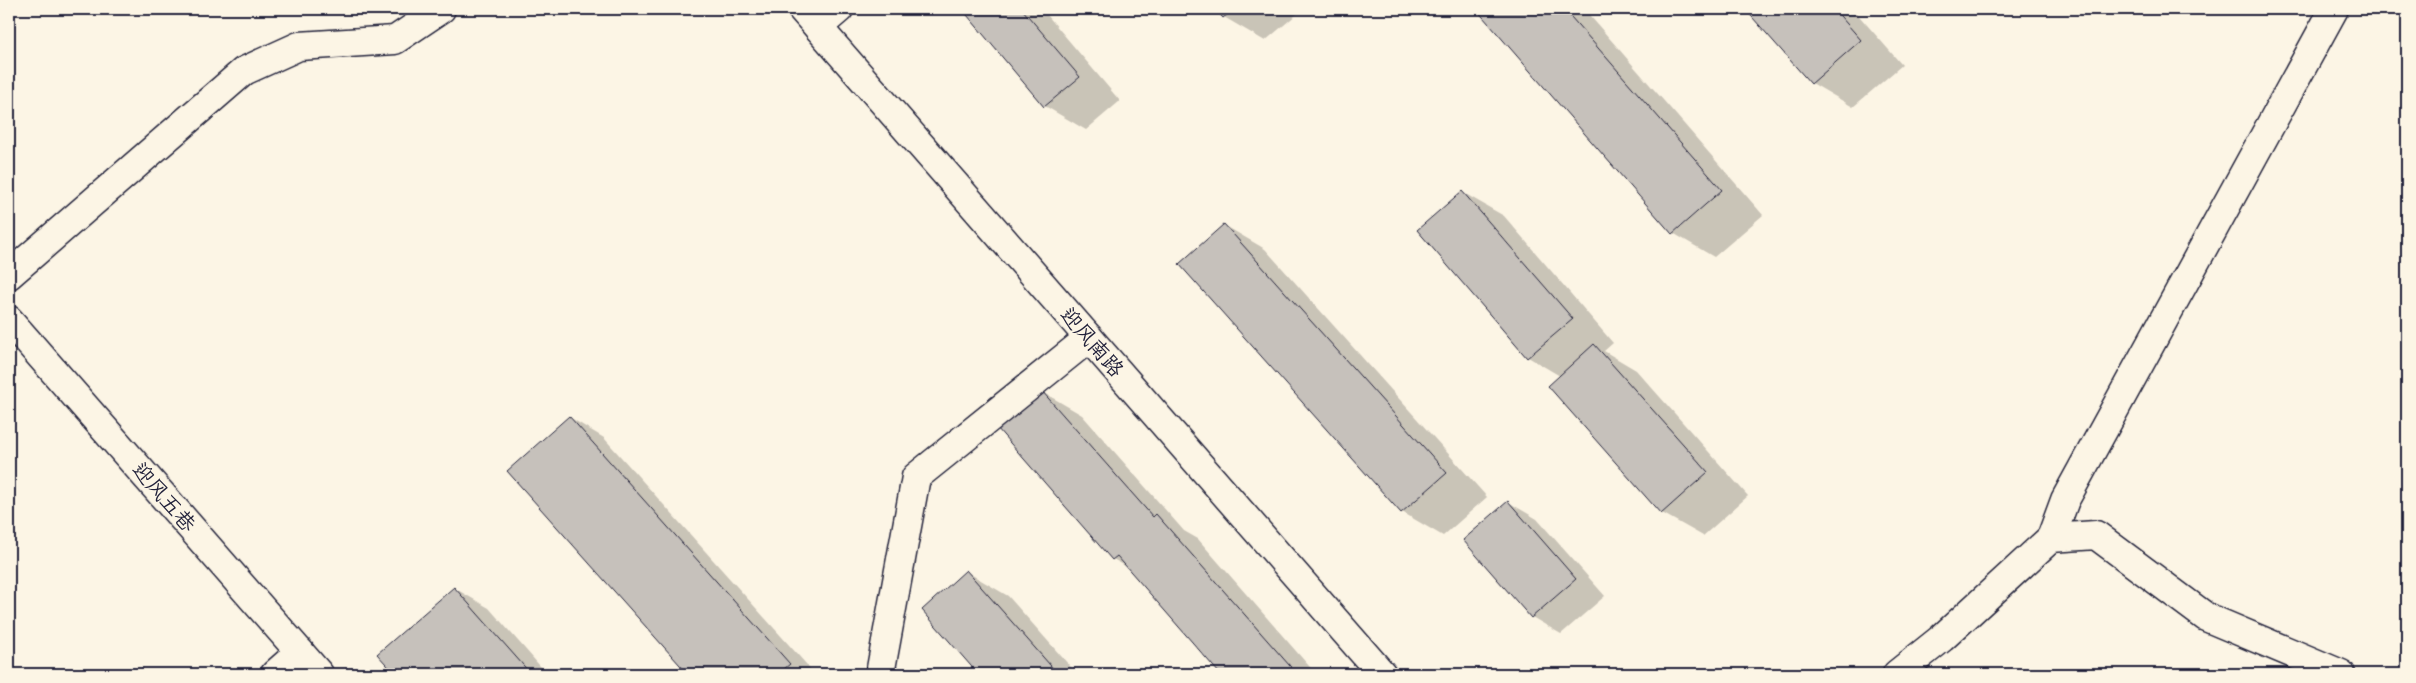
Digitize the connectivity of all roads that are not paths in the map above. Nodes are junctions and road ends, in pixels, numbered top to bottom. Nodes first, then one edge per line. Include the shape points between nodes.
1 (440, 9) edge
2 (839, 9) edge
3 (2334, 9) edge
4 (810, 18) edge
5 (9, 275) edge
6 (9, 320) edge
7 (1089, 338) junction
8 (2051, 538) junction
9 (300, 652) junction
10 (275, 674) edge
11 (319, 674) edge
12 (880, 674) edge
13 (1382, 674) edge
14 (1897, 674) edge
15 (2341, 674) edge

1 - 5 street via 395,40 299,46 244,71
2 - 4 street
3 - 8 street via 2065,500
4 - 7 street, 迎风南路
6 - 9 street, 迎风五巷
7 - 12 street via 916,477
7 - 13 street, 迎风南路
8 - 14 street via 1942,638
8 - 15 street via 2096,535 2206,617
9 - 10 street
9 - 11 street, 迎风五巷

